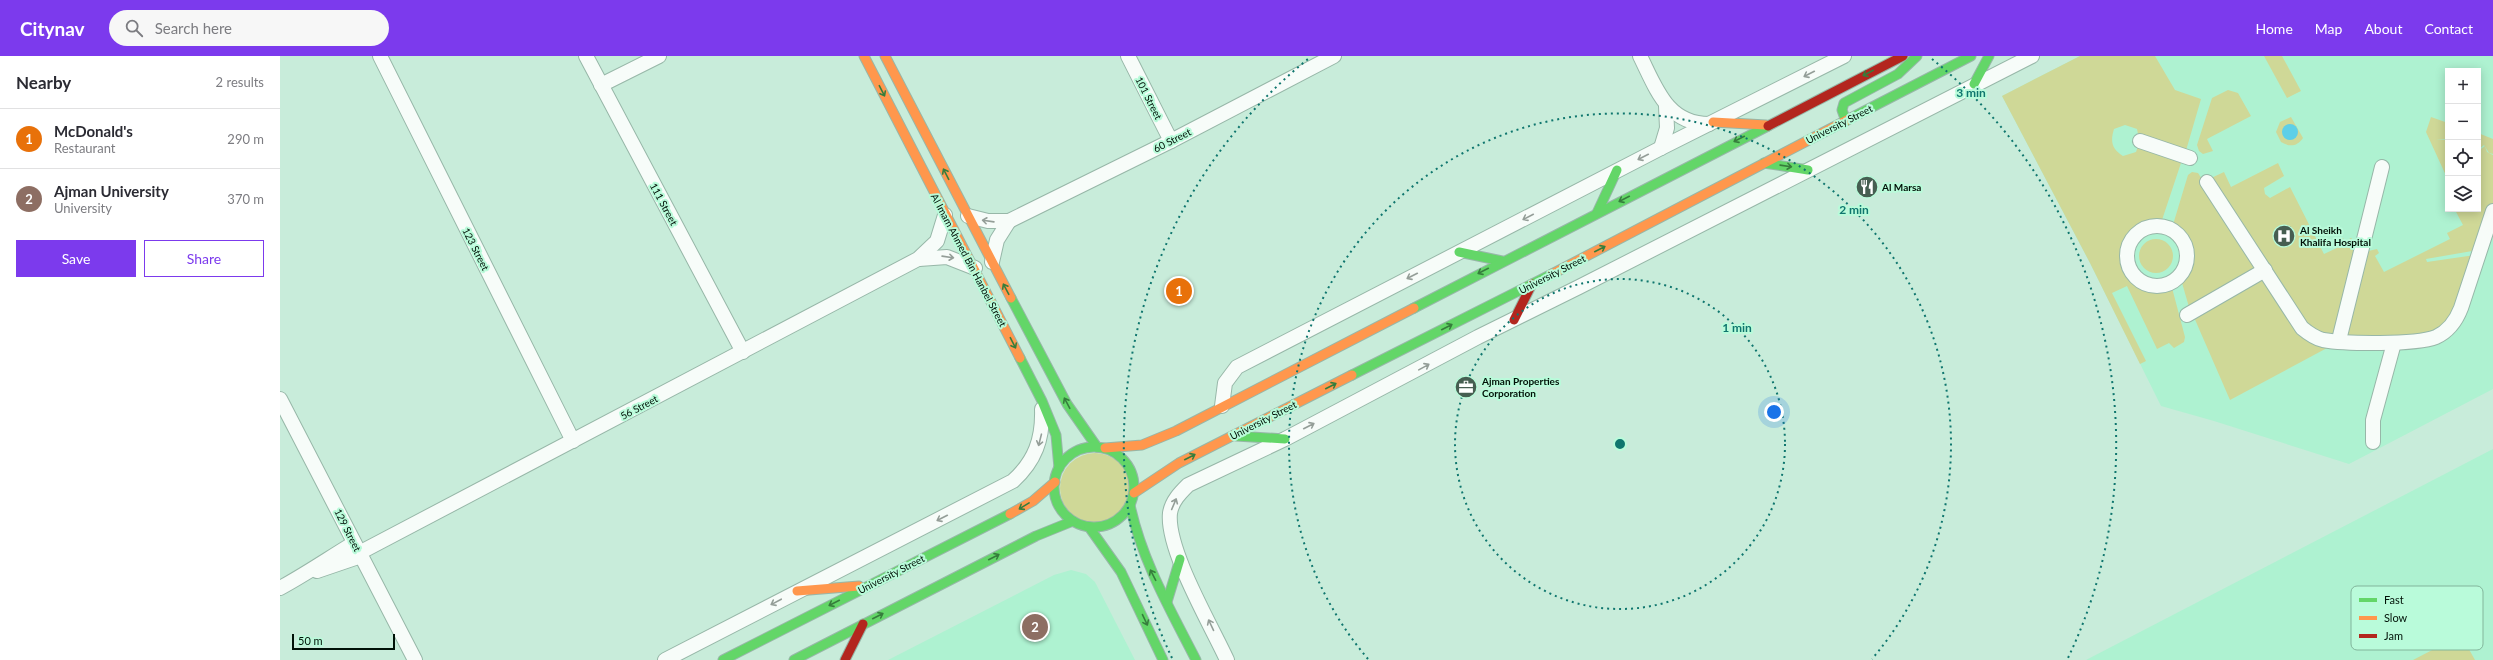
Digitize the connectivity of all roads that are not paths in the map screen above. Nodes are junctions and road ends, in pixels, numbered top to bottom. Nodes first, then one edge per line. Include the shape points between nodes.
1 (380, 56) edge
2 (586, 56) edge
3 (659, 56) edge
4 (864, 56) edge
5 (885, 56) edge
6 (1128, 56) edge
7 (1334, 56) edge
8 (1640, 56) edge
9 (1844, 56) edge
10 (1903, 56) edge
11 (1917, 56) edge
12 (1971, 56) edge
13 (1989, 56) edge
14 (2032, 56) edge
15 (1974, 84) junction
16 (601, 85) junction
17 (1666, 106) junction
18 (1846, 121) junction
19 (1711, 123) junction
20 (1766, 125) junction
21 (1171, 141) junction
22 (2140, 141) dead end
23 (1661, 148) junction
24 (2190, 158) dead end
25 (1764, 163) junction
26 (2382, 167) dead end
27 (1617, 170) junction
28 (1808, 170) junction
29 (2207, 182) dead end
30 (2493, 211) edge
31 (1597, 212) junction
32 (945, 215) junction
33 (968, 216) junction
34 (1009, 221) junction
35 (1459, 252) junction
36 (2187, 255) joint
37 (918, 259) junction
38 (1502, 261) junction
39 (992, 263) junction
40 (975, 268) junction
41 (2265, 270) junction
42 (1532, 284) junction
43 (2188, 315) dead end
44 (1514, 320) junction
45 (2339, 340) junction
46 (2394, 343) junction
47 (742, 352) junction
48 (280, 399) edge
49 (1042, 401) junction
50 (1222, 406) junction
51 (1232, 436) junction
52 (1284, 439) junction
53 (573, 441) junction
54 (2373, 442) dead end
55 (1101, 448) junction
56 (1059, 468) junction
57 (1055, 482) junction
58 (1134, 493) junction
59 (1130, 505) junction
60 (1073, 521) junction
61 (1089, 527) junction
62 (358, 550) junction
63 (1180, 559) junction
64 (869, 585) junction
65 (280, 588) edge
66 (797, 591) junction
67 (1167, 602) junction
68 (863, 624) junction
69 (415, 660) edge
70 (665, 660) edge
71 (723, 660) edge
72 (794, 660) edge
73 (845, 660) edge
74 (1163, 660) edge
75 (1196, 660) edge
76 (1227, 660) edge

1 - 53 street, 123 Street
2 - 16 street, 111 Street
3 - 16 street
4 -> 32 main road, Al Imam Ahmed Bin Hanbel Street
33 -> 5 main road, Al Imam Ahmed Bin Hanbel Street
6 - 21 street, 101 Street
7 - 21 street, 60 Street
8 - 17 street
9 -> 19 street
10 -> 20 main road
11 - 18 main road via 1898,74 1844,103 1842,110
12 - 18 main road, University Street
13 - 15 main road
14 - 15 street
15 - 28 street
16 - 47 street, 111 Street
17 - 19 street via 1684,120
17 - 23 street via 1668,128
18 - 25 main road, University Street
19 - 20 main road
19 - 23 street
20 -> 31 main road
21 - 34 street, 60 Street
22 - 24 street
23 -> 27 street
25 -> 28 main road
42 -> 25 main road, University Street
26 - 45 street
27 - 31 main road
27 -> 35 street
28 - 44 street
29 - 41 street
30 - 46 street via 2456,320 2448,330 2437,337
31 - 38 main road
32 - 37 street, 56 Street via 937,241
32 - 40 main road, Al Imam Ahmed Bin Hanbel Street
34 -> 33 street, 60 Street via 988,221
33 - 39 main road, Al Imam Ahmed Bin Hanbel Street
34 - 39 street via 997,240
35 - 38 main road
35 -> 50 street via 1237,367 1225,383
36 - 36 street via 2182,238 2175,232 2159,226 2150,227 2134,236 2129,243 2127,261 2130,270 2142,282 2159,286 2176,279 2186,264
37 -> 40 street, 56 Street via 947,257
37 - 47 street, 56 Street
38 -> 50 main road
55 -> 39 main road, Al Imam Ahmed Bin Hanbel Street via 1076,419
40 -> 49 main road, Al Imam Ahmed Bin Hanbel Street
41 - 43 street
41 - 45 street via 2302,328 2323,340
42 - 44 main road
51 -> 42 main road, University Street
52 -> 44 street
45 - 46 street
46 - 54 street via 2371,427
47 - 53 street, 56 Street
48 - 62 street, 129 Street
49 - 56 main road, Al Imam Ahmed Bin Hanbel Street via 1056,435
49 -> 66 street via 1039,444 1033,458 1013,481
50 - 55 main road via 1159,439 1124,448
51 - 52 main road
58 -> 51 main road, University Street via 1174,466
63 -> 52 street via 1170,528 1170,511 1177,497 1188,485
53 - 62 street, 56 Street
55 - 56 main road via 1079,450
55 - 58 main road via 1116,453 1131,470
56 - 57 main road
57 - 60 main road via 1054,491 1060,508
57 -> 64 main road, University Street via 1020,509
58 - 59 main road
59 - 61 main road via 1123,515 1113,522 1101,527
67 -> 59 main road via 1138,543
60 - 61 main road
68 -> 60 main road via 1036,536
61 -> 74 main road via 1121,572
62 - 65 street, 56 Street via 322,570 312,570
62 - 69 street, 129 Street
63 - 67 main road
76 -> 63 street
64 - 66 main road
64 -> 71 main road, University Street
66 -> 70 street
67 - 75 main road
68 - 72 main road
68 - 73 main road

